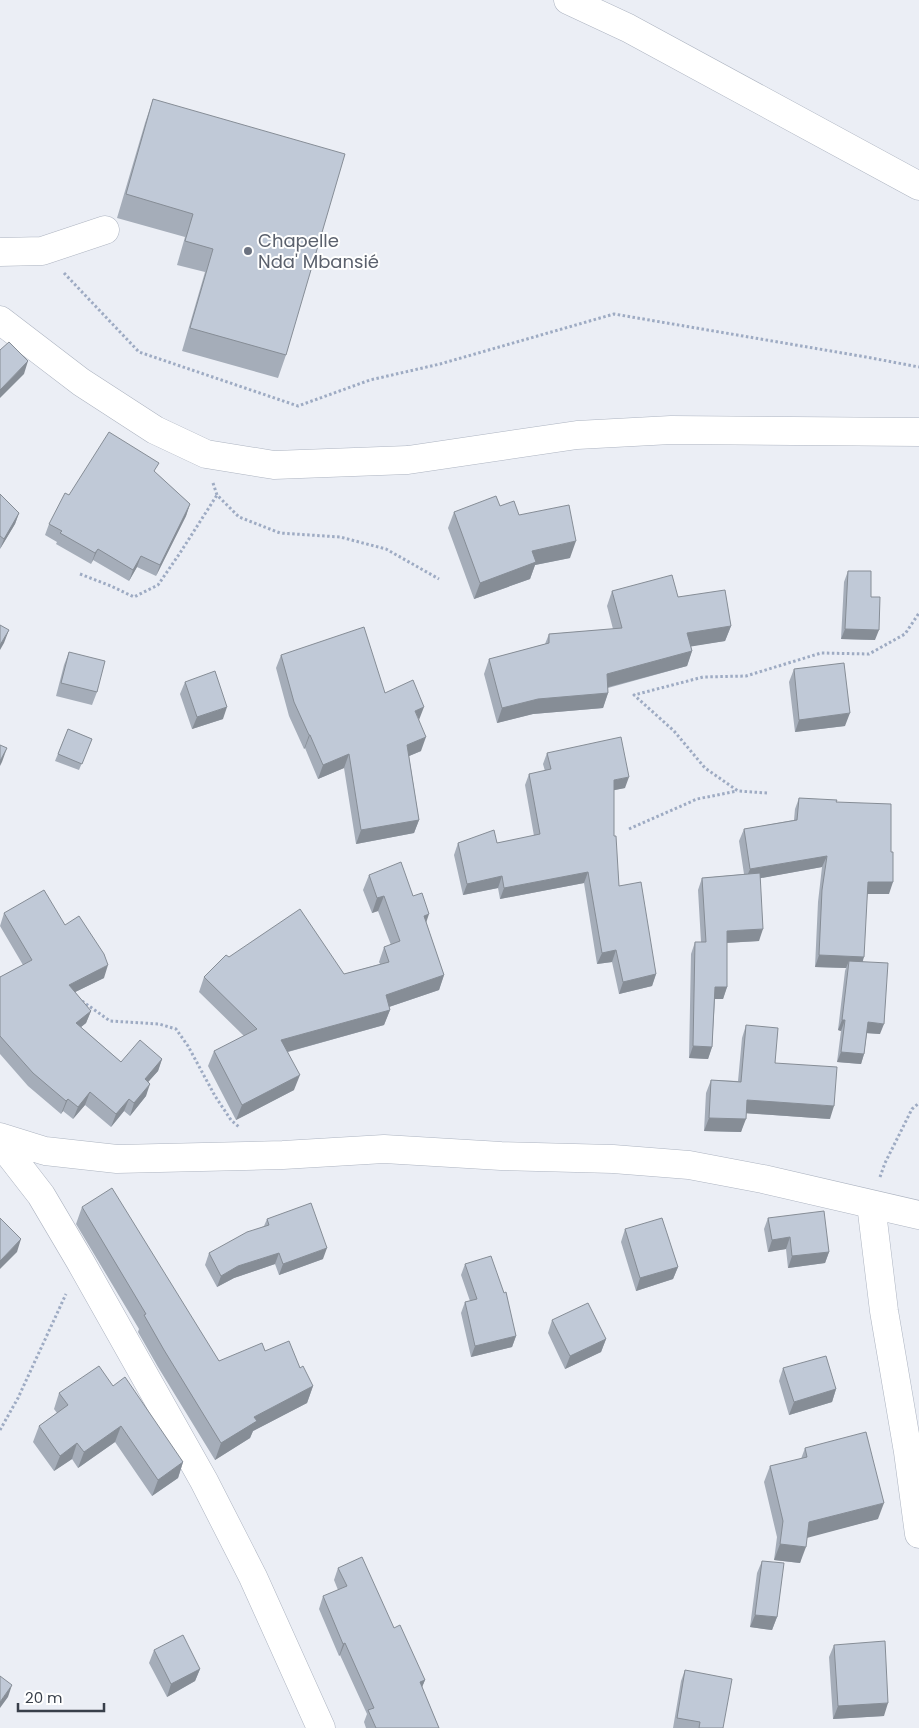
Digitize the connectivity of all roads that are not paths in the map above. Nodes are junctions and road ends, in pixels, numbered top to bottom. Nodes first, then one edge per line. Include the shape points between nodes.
1 (568, 0) edge
2 (919, 186) edge
3 (105, 230) dead end
4 (0, 252) edge
5 (0, 320) edge
6 (919, 432) edge
7 (0, 1137) edge
8 (0, 1142) edge
9 (871, 1204) junction
10 (919, 1215) edge
11 (919, 1534) edge
12 (321, 1728) edge

1 - 2 street via 628,28
3 - 4 street via 42,251
5 - 6 street via 81,382 156,430 206,454 274,465 408,460 577,435 624,432
7 - 9 street via 45,1151 117,1159 384,1149 612,1159 689,1165
8 - 12 street via 40,1195 80,1261 213,1499 253,1577
9 - 10 street
9 - 11 street via 884,1311

